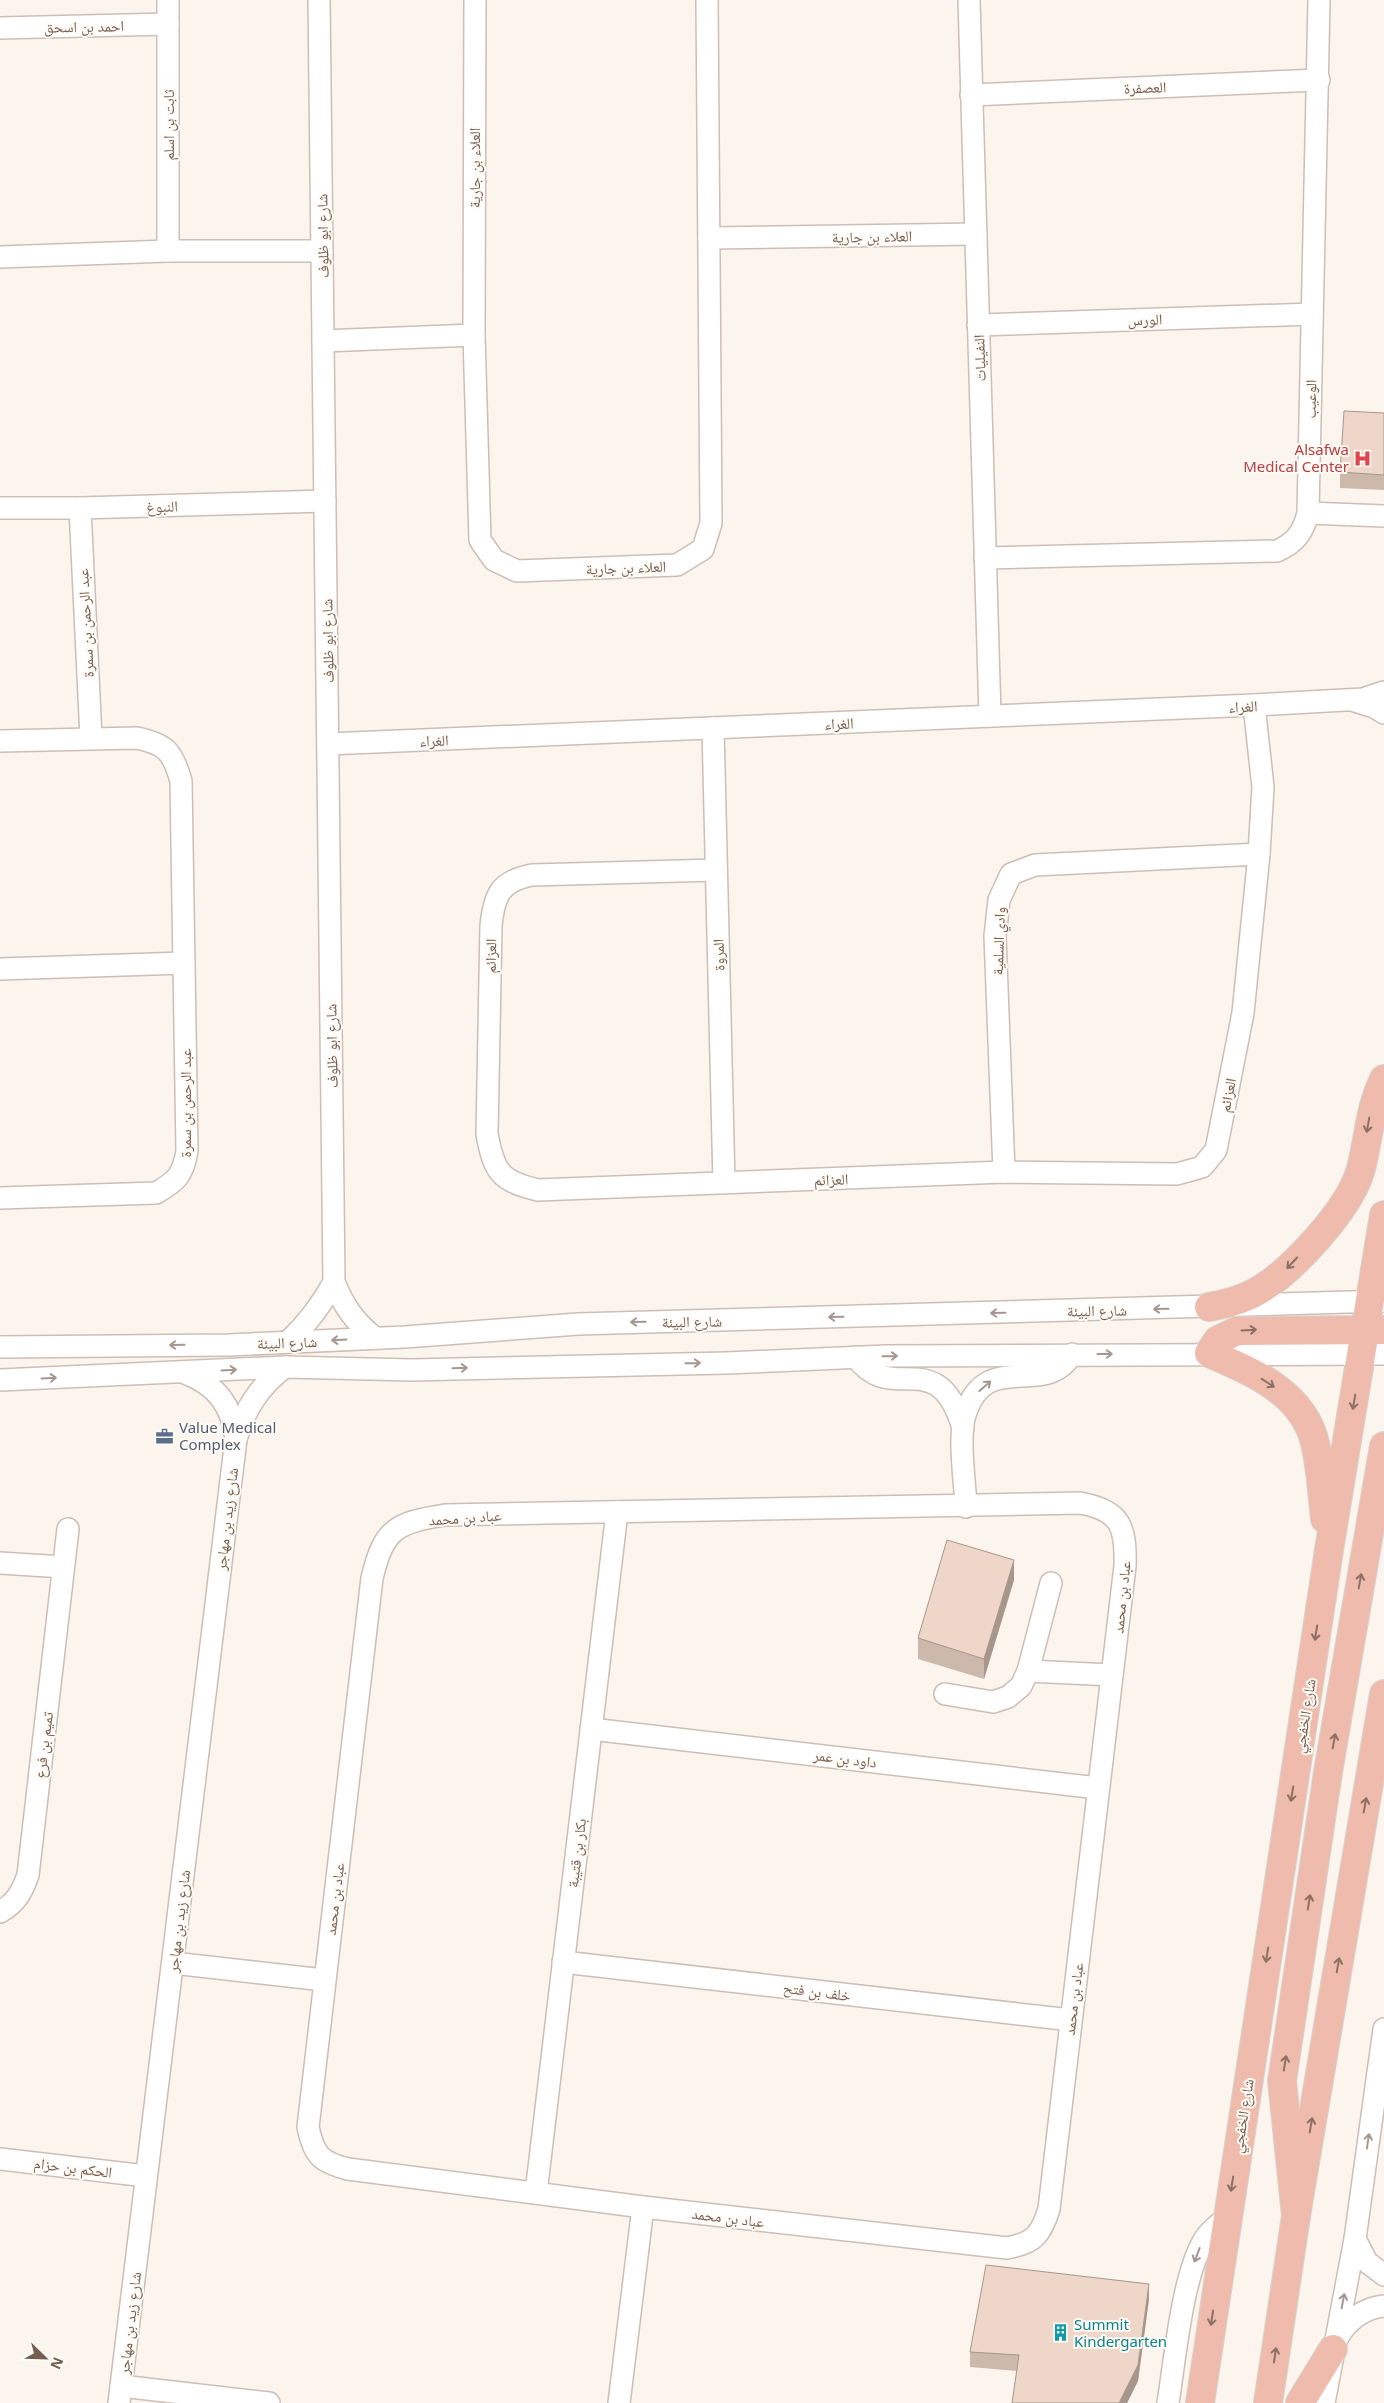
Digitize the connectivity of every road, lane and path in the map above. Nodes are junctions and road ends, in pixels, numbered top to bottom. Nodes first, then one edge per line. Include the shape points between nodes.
1 (168, 0) edge
2 (319, 0) edge
3 (475, 0) edge
4 (707, 0) edge
5 (969, 0) edge
6 (1319, 0) edge
7 (168, 24) junction
8 (0, 28) edge
9 (1318, 80) junction
10 (971, 95) junction
11 (976, 234) junction
12 (708, 238) junction
13 (168, 250) junction
14 (322, 252) junction
15 (0, 257) edge
16 (1312, 314) junction
17 (978, 325) junction
18 (474, 335) junction
19 (323, 340) junction
20 (325, 500) junction
21 (0, 508) edge
22 (80, 508) junction
23 (1308, 513) junction
24 (1384, 516) edge
25 (985, 558) junction
26 (1384, 692) edge
27 (1349, 700) junction
28 (1254, 705) junction
29 (1384, 713) edge
30 (990, 716) junction
31 (713, 728) junction
32 (91, 738) junction
33 (0, 741) edge
34 (328, 744) junction
35 (1259, 854) junction
36 (716, 870) junction
37 (184, 963) junction
38 (0, 969) edge
39 (1384, 1079) edge
40 (1004, 1172) junction
41 (724, 1183) junction
42 (0, 1198) edge
43 (1384, 1215) edge
44 (334, 1282) junction
45 (1209, 1307) junction
46 (1376, 1326) edge
47 (375, 1338) junction
48 (288, 1342) junction
49 (0, 1347) edge
50 (1209, 1353) junction
51 (1072, 1354) junction
52 (856, 1357) junction
53 (285, 1367) junction
54 (184, 1372) junction
55 (0, 1380) edge
56 (963, 1428) junction
57 (236, 1439) junction
58 (1384, 1446) edge
59 (966, 1507) junction
60 (617, 1512) junction
61 (68, 1529) dead end
62 (1329, 1550) junction
63 (0, 1563) edge
64 (63, 1567) junction
65 (1051, 1582) dead end
66 (1028, 1671) junction
67 (1112, 1675) junction
68 (945, 1694) dead end
69 (1383, 1709) edge
70 (591, 1729) junction
71 (1098, 1788) junction
72 (0, 1912) edge
73 (563, 1962) junction
74 (174, 1963) junction
75 (324, 1980) junction
76 (1071, 2020) junction
77 (1384, 2029) edge
78 (0, 2159) edge
79 (146, 2176) junction
80 (536, 2193) junction
81 (643, 2207) junction
82 (1296, 2216) junction
83 (1227, 2218) junction
84 (1355, 2239) junction
85 (1384, 2275) edge
86 (1384, 2306) edge
87 (1333, 2349) junction
88 (120, 2394) edge
89 (269, 2403) edge
90 (619, 2403) edge
91 (1168, 2403) edge
92 (1200, 2403) edge
93 (1268, 2403) edge
94 (1300, 2403) edge
95 (1324, 2403) edge

1 - 7 street, ثابت بن اسلم
2 - 14 street, شارع ابو ظلوف
3 - 18 street, العلاء بن جارية
4 - 12 street, العلاء بن جارية
5 - 10 street, النفيليات
6 - 9 street, الوعيب
7 - 8 street, احمد بن اسحق
7 - 13 street, ثابت بن اسلم
9 - 10 street, العصفرة
9 - 16 street, الوعيب
10 - 11 street, النفيليات
11 - 12 street, العلاء بن جارية
11 - 17 street, النفيليات
12 - 18 street, العلاء بن جارية via 711,523 702,549 677,565 517,571 494,560 480,540
13 - 14 street
13 - 15 street
14 - 19 street, شارع ابو ظلوف
16 - 17 street, الورس
16 - 23 street, الوعيب
17 - 25 street, النفيليات
18 - 19 street
19 - 20 street, شارع ابو ظلوف
20 - 22 street, النبوغ
20 - 34 street, شارع ابو ظلوف
21 - 22 street, النبوغ
22 - 32 street, عبد الرحمن بن سمرة
23 - 24 street
23 - 25 street, الوعيب via 1299,537 1277,551
25 - 30 street, النفيليات
26 - 27 street, الغراء
27 - 28 street, الغراء
27 - 29 street, الغراء via 1362,702
28 - 30 street, الغراء
28 - 35 street, العزائم via 1263,787
30 - 31 street, الغراء
31 - 34 street, الغراء
31 - 36 street, المروة
32 - 33 street, عبد الرحمن بن سمرة
32 - 37 street, عبد الرحمن بن سمرة via 155,741 168,750 176,764 181,781
34 - 44 street, شارع ابو ظلوف
35 - 40 street, العزائم via 1243,1013 1216,1150 1202,1167 1177,1174
35 - 40 street, وادي السلمية via 1035,865 1011,874 999,900 995,936
36 - 41 street, المروة
36 - 41 street, العزائم via 532,875 515,878 500,890 491,926 487,1134 491,1154 501,1175 515,1184 538,1190
37 - 38 street
37 - 42 street, عبد الرحمن بن سمرة via 187,1151 184,1168 174,1183 156,1193
39 -> 45 highway via 1371,1109 1360,1170 1347,1201 1337,1215 1270,1284 1241,1299
40 - 41 street, العزائم
43 - 46 highway, شارع الخفجي
44 - 47 street, شارع ابو ظلوف via 347,1311
44 - 48 street via 317,1312
45 - 46 street, شارع البيئة
45 -> 47 street, شارع البيئة via 578,1324
50 -> 46 highway via 1218,1340 1237,1331
46 -> 62 highway, شارع الخفجي
47 -> 48 street, شارع البيئة
48 -> 49 street, شارع البيئة
51 -> 50 street, شارع البيئة
50 -> 62 highway via 1252,1372 1280,1390 1294,1401 1305,1418 1315,1442
52 -> 51 street, شارع البيئة
56 -> 51 street via 970,1403 991,1380 1050,1374 1067,1363
53 -> 52 street, شارع البيئة via 412,1370
52 - 56 street via 879,1376 923,1379 941,1387 953,1400
54 -> 53 street, شارع البيئة
53 - 57 street, شارع زيد بن مهاجر via 259,1391 241,1422
55 -> 54 street, شارع البيئة
54 - 57 street, شارع زيد بن مهاجر via 204,1381 221,1396 230,1410
56 - 59 street
57 - 74 street, شارع زيد بن مهاجر
82 -> 58 highway via 1282,2081 1328,1772
59 - 60 street, عباد بن محمد
59 - 67 street, عباد بن محمد via 1080,1503 1110,1512 1120,1523 1126,1542 1125,1566
60 - 70 street, بكار بن قتيبة
60 - 75 street, عباد بن محمد via 431,1517 404,1525 390,1534 379,1550 370,1588
61 - 64 street, تميم بن فرع
62 -> 83 highway, شارع الخفجي
63 - 64 street
64 - 72 street, تميم بن فرع via 28,1875 21,1893
65 - 66 street
66 - 67 street
66 - 68 street via 1021,1686 1001,1700 984,1701
67 - 71 street, عباد بن محمد
82 -> 69 highway
70 - 71 street, داود بن عمر
70 - 73 street, بكار بن قتيبة
71 - 76 street, عباد بن محمد
73 - 76 street, خلف بن فتح
73 - 80 street, بكار بن قتيبة
74 - 75 street
74 - 79 street, شارع زيد بن مهاجر
75 - 80 street, عباد بن محمد via 308,2127 318,2156 348,2170
76 - 81 street, عباد بن محمد via 1049,2209 1043,2227 1034,2239 1022,2245 1007,2248
84 -> 77 street
78 - 79 street, الحكم بن حزام
79 - 88 street, شارع زيد بن مهاجر
80 - 81 street, عباد بن محمد
81 - 90 street
93 -> 82 highway
83 -> 91 street via 1213,2229 1196,2255 1187,2289
83 -> 92 highway, شارع الخفجي
84 - 85 street via 1367,2262
87 -> 84 street
86 - 87 street via 1368,2309 1356,2316 1346,2325
87 - 94 highway
87 - 95 street
88 - 89 street

